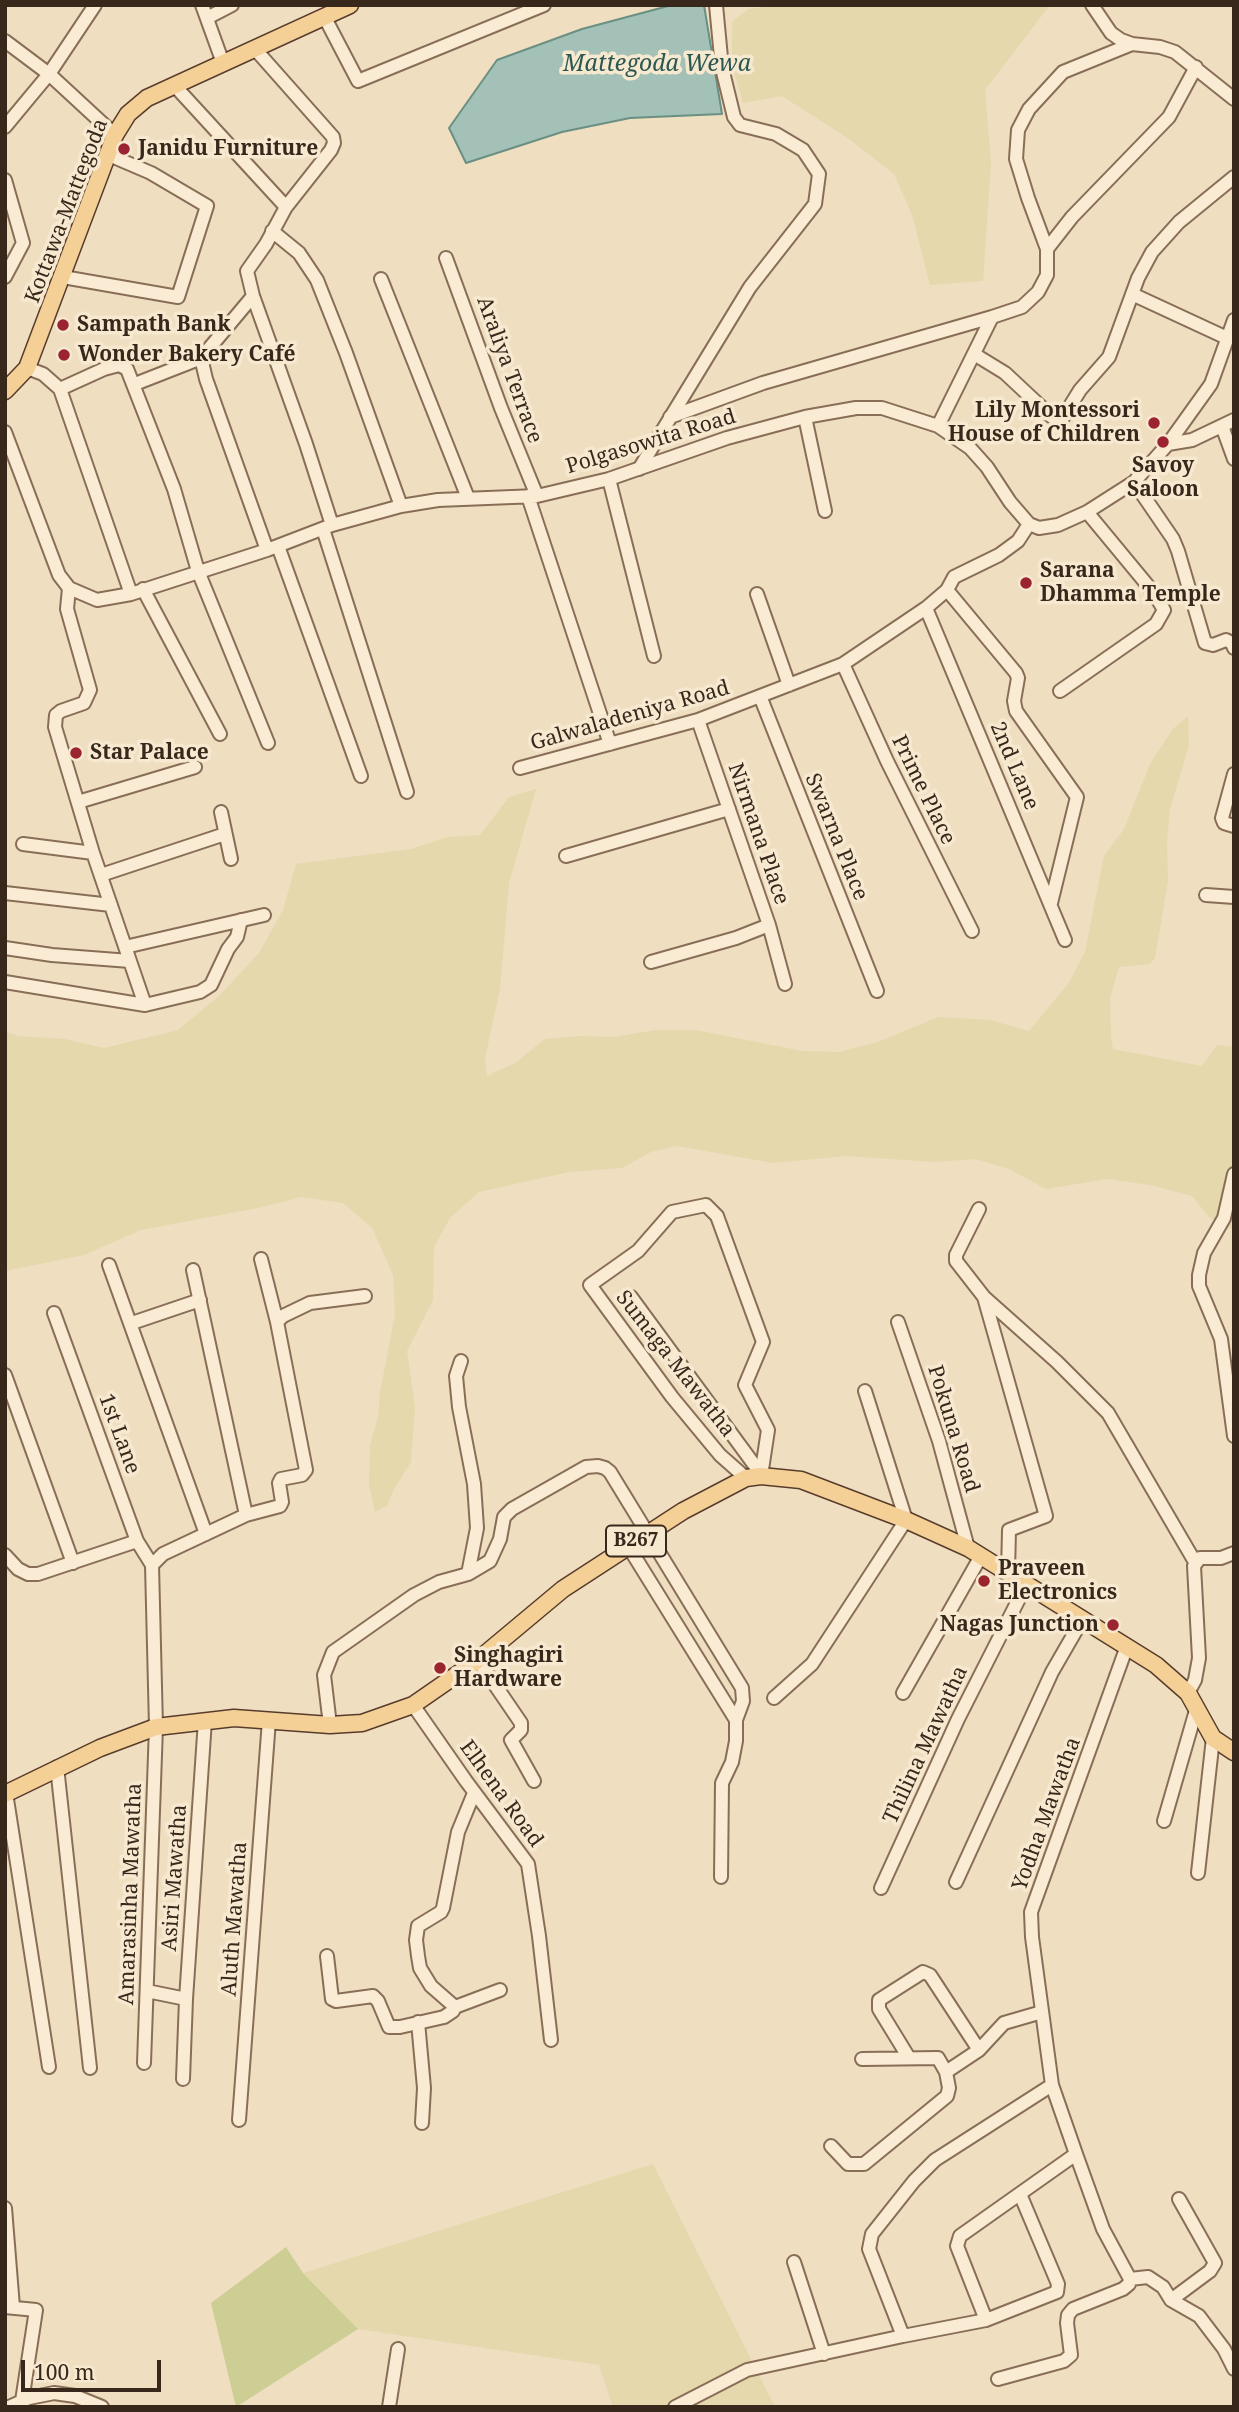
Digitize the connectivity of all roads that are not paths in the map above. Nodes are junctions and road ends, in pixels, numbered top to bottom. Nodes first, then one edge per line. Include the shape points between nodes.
1 (95, 5) edge
2 (232, 5) edge
3 (350, 5) edge
4 (544, 5) edge
5 (716, 5) edge
6 (1092, 5) edge
7 (204, 11) edge
8 (324, 16) junction
9 (5, 41) edge
10 (1132, 44) junction
11 (255, 49) junction
12 (223, 63) junction
13 (1196, 67) junction
14 (49, 74) junction
15 (174, 85) junction
16 (1234, 99) edge
17 (5, 127) edge
18 (115, 135) junction
19 (109, 155) junction
20 (1234, 177) edge
21 (5, 180) edge
22 (286, 207) junction
23 (272, 231) junction
24 (1047, 249) junction
25 (446, 258) dead end
26 (5, 277) edge
27 (63, 277) junction
28 (381, 279) dead end
29 (1132, 294) junction
30 (253, 296) junction
31 (992, 317) junction
32 (1231, 330) edge
33 (974, 354) junction
34 (204, 357) junction
35 (27, 368) junction
36 (135, 384) junction
37 (60, 389) junction
38 (5, 391) edge
39 (670, 417) junction
40 (805, 417) junction
41 (1228, 423) edge
42 (938, 426) junction
43 (5, 432) edge
44 (1168, 444) junction
45 (1234, 459) edge
46 (639, 469) junction
47 (609, 480) junction
48 (1134, 482) junction
49 (532, 496) junction
50 (468, 498) junction
51 (401, 506) junction
52 (825, 511) dead end
53 (1087, 512) junction
54 (1029, 524) junction
55 (328, 527) junction
56 (272, 548) junction
57 (198, 571) junction
58 (69, 587) junction
59 (947, 590) junction
60 (137, 592) junction
61 (757, 594) dead end
62 (926, 608) junction
63 (1234, 648) edge
64 (654, 656) dead end
65 (842, 664) junction
66 (789, 685) junction
67 (1060, 691) dead end
68 (760, 696) junction
69 (698, 720) junction
70 (220, 734) dead end
71 (268, 743) dead end
72 (610, 744) junction
73 (195, 766) dead end
74 (520, 768) dead end
75 (1234, 774) edge
76 (362, 776) dead end
77 (407, 792) dead end
78 (78, 802) junction
79 (729, 808) junction
80 (221, 812) dead end
81 (1234, 826) edge
82 (226, 834) junction
83 (23, 845) dead end
84 (93, 853) junction
85 (566, 856) dead end
86 (231, 859) dead end
87 (100, 875) junction
88 (5, 892) edge
89 (1206, 895) dead end
90 (1234, 897) edge
91 (1051, 903) junction
92 (111, 905) junction
93 (264, 915) dead end
94 (241, 920) junction
95 (769, 925) junction
96 (972, 931) dead end
97 (1065, 940) dead end
98 (125, 947) junction
99 (5, 948) edge
100 (130, 961) junction
101 (651, 962) dead end
102 (5, 982) edge
103 (785, 984) dead end
104 (877, 991) dead end
105 (145, 1005) junction
106 (1234, 1174) edge
107 (979, 1209) dead end
108 (261, 1259) dead end
109 (109, 1265) dead end
110 (193, 1270) dead end
111 (365, 1296) dead end
112 (631, 1297) dead end
113 (984, 1297) junction
114 (200, 1300) junction
115 (54, 1313) dead end
116 (132, 1322) junction
117 (278, 1322) junction
118 (898, 1322) dead end
119 (461, 1361) dead end
120 (5, 1375) edge
121 (865, 1391) dead end
122 (1232, 1401) edge
123 (1234, 1436) edge
124 (756, 1476) junction
125 (246, 1515) junction
126 (906, 1520) junction
127 (206, 1534) junction
128 (647, 1534) junction
129 (137, 1541) junction
130 (628, 1546) junction
131 (974, 1552) junction
132 (1233, 1554) edge
133 (5, 1555) edge
134 (1195, 1562) junction
135 (73, 1563) junction
136 (152, 1565) junction
137 (1009, 1573) junction
138 (468, 1574) junction
139 (1027, 1583) junction
140 (1082, 1620) junction
141 (1127, 1646) junction
142 (478, 1660) junction
143 (903, 1693) dead end
144 (774, 1699) dead end
145 (1193, 1700) junction
146 (413, 1705) junction
147 (205, 1720) junction
148 (269, 1720) junction
149 (736, 1720) junction
150 (330, 1725) junction
151 (156, 1727) junction
152 (1213, 1738) junction
153 (1234, 1752) edge
154 (57, 1767) junction
155 (534, 1781) dead end
156 (6, 1793) edge
157 (474, 1793) junction
158 (1164, 1821) dead end
159 (1198, 1873) dead end
160 (721, 1877) dead end
161 (956, 1882) dead end
162 (881, 1888) dead end
163 (327, 1956) dead end
164 (500, 1990) dead end
165 (147, 1991) junction
166 (186, 1998) junction
167 (455, 2007) junction
168 (1042, 2012) junction
169 (418, 2022) junction
170 (551, 2040) dead end
171 (979, 2050) junction
172 (909, 2058) junction
173 (862, 2059) dead end
174 (144, 2063) dead end
175 (49, 2067) dead end
176 (90, 2068) dead end
177 (946, 2072) junction
178 (183, 2079) dead end
179 (1052, 2085) junction
180 (239, 2120) dead end
181 (422, 2123) dead end
182 (831, 2146) dead end
183 (1076, 2154) junction
184 (1020, 2194) junction
185 (1179, 2199) dead end
186 (5, 2208) edge
187 (794, 2262) dead end
188 (1130, 2279) junction
189 (1171, 2300) junction
190 (9, 2307) edge
191 (986, 2320) junction
192 (903, 2336) junction
193 (398, 2349) dead end
194 (824, 2354) junction
195 (1234, 2369) edge
196 (998, 2379) dead end
197 (30, 2401) edge
198 (9, 2407) edge
199 (102, 2407) edge
200 (389, 2407) edge
201 (675, 2407) edge

1 - 14 street
2 - 7 street
3 - 8 main road, Kottawa-Mattegoda
4 - 8 street via 358,81
5 - 39 street via 722,68 734,117 740,125 776,134 803,150 819,174 815,204 750,287
6 - 10 street via 1111,33
7 - 12 street
8 - 11 main road, Kottawa-Mattegoda
9 - 14 street
10 - 13 street via 1175,52
10 - 24 street via 1063,72 1029,109 1018,130 1016,159
11 - 12 main road, Kottawa-Mattegoda
11 - 22 street via 333,136 331,150
12 - 15 main road, Kottawa-Mattegoda
13 - 16 street
13 - 24 street via 1169,117
14 - 17 street
14 - 18 street
15 - 18 main road, Kottawa-Mattegoda via 136,106
15 - 22 street
18 - 19 main road, Kottawa-Mattegoda
19 - 27 main road, Kottawa-Mattegoda
19 - 27 street via 207,206 178,297
20 - 29 street via 1179,222 1152,252
21 - 26 street via 23,243
22 - 23 street
23 - 30 street via 247,271
23 - 51 street via 299,253 317,280
24 - 31 street via 1047,275 1038,292 1022,307
25 - 49 street, Araliya Terrace
27 - 35 main road, Kottawa-Mattegoda
28 - 50 street
29 - 32 street
29 - 33 street via 1109,357 1059,418 1052,418 1005,373
30 - 34 street
30 - 55 street via 302,432
31 - 33 street
31 - 39 street via 762,383
32 - 44 street via 1211,384
33 - 42 street
34 - 36 street
34 - 56 street via 206,379
35 - 37 street via 43,374
35 - 38 main road, Kottawa-Mattegoda
36 - 37 street via 120,366
36 - 57 street
37 - 60 street
39 - 46 street
40 - 42 street, Polgasowita Road via 882,408
40 - 46 street, Polgasowita Road
40 - 52 street
41 - 44 street via 1192,440
41 - 45 street
42 - 54 street, Polgasowita Road via 970,448
43 - 58 street via 59,575
44 - 48 street
46 - 47 street, Polgasowita Road
47 - 49 street, Polgasowita Road
47 - 64 street
48 - 53 street
48 - 63 street via 1173,539 1205,643 1226,640
49 - 50 street, Polgasowita Road
49 - 72 street, Araliya Terrace
50 - 51 street, Polgasowita Road
51 - 55 street, Polgasowita Road
53 - 54 street via 1058,525 1039,528
53 - 67 street via 1164,610 1156,624
54 - 59 street, Galwaladeniya Road via 1018,541 999,555 954,576
55 - 56 street, Polgasowita Road
55 - 77 street
56 - 57 street, Polgasowita Road
56 - 76 street
57 - 60 street, Polgasowita Road
57 - 71 street
58 - 60 street, Polgasowita Road via 97,600
58 - 78 street via 67,609 90,690 84,703 56,715 55,727
59 - 62 street, Galwaladeniya Road
59 - 91 street via 1016,673 1016,712 1077,797
60 - 70 street
61 - 66 street
62 - 65 street, Galwaladeniya Road
62 - 91 street, 2nd Lane
65 - 66 street, Galwaladeniya Road
65 - 96 street, Prime Place
66 - 68 street, Galwaladeniya Road
68 - 69 street, Galwaladeniya Road
68 - 104 street, Swarna Place
69 - 72 street, Galwaladeniya Road
69 - 79 street, Nirmana Place
72 - 74 street, Galwaladeniya Road
73 - 78 street
75 - 81 street via 1222,818
78 - 84 street
79 - 85 street
79 - 95 street, Nirmana Place
80 - 82 street
82 - 86 street
82 - 87 street
83 - 84 street
84 - 87 street
87 - 92 street
88 - 92 street
89 - 90 street
91 - 97 street, 2nd Lane
92 - 98 street
93 - 94 street
94 - 98 street
94 - 105 street via 211,985 200,992
95 - 101 street, Nirmana Place
95 - 103 street
98 - 100 street
99 - 100 street
100 - 105 street
102 - 105 street
106 - 122 street via 1224,1218 1204,1253 1199,1275 1199,1286 1221,1339
107 - 113 street via 956,1261
108 - 117 street
109 - 116 street
110 - 114 street
111 - 117 street via 310,1303
112 - 124 street
113 - 134 street via 1108,1413
113 - 137 street via 1046,1516 1009,1530
114 - 116 street
114 - 125 street
115 - 129 street, 1st Lane
116 - 127 street
117 - 125 street via 306,1470 281,1479 279,1506
118 - 131 street, Pokuna Road
119 - 138 street via 457,1387 477,1528
120 - 135 street
121 - 126 street
122 - 123 street
124 - 124 street, Sumaga Mawatha via 720,1455 590,1285 638,1251 672,1212 706,1205 717,1216 764,1342 745,1385 768,1430
124 - 126 main road via 801,1480
124 - 128 main road, B267
125 - 127 street
126 - 131 main road
126 - 144 street via 812,1664
127 - 136 street via 163,1554
128 - 130 main road, B267
128 - 138 street via 610,1472 586,1467 508,1512 490,1561
128 - 149 street via 742,1688
129 - 135 street
129 - 136 street, 1st Lane
130 - 142 main road, B267 via 563,1589
130 - 149 street
131 - 137 main road
131 - 143 street
132 - 134 street
133 - 135 street via 28,1574
134 - 145 street via 1199,1658
136 - 151 street, Amarasinha Mawatha
137 - 139 main road
138 - 150 street via 414,1595 333,1653 324,1675
139 - 140 main road
139 - 162 street, Thilina Mawatha via 958,1719
140 - 141 main road
140 - 161 street via 1052,1672
141 - 145 main road via 1156,1665
141 - 168 street, Yodha Mawatha via 1031,1912
142 - 146 main road, B267
142 - 155 street via 521,1723 521,1730 511,1740
145 - 152 main road
145 - 158 street
146 - 150 main road, B267 via 362,1723
146 - 157 street, Elhena Road
147 - 148 main road, B267
147 - 151 main road, B267
147 - 166 street, Asiri Mawatha
148 - 150 main road, B267
148 - 180 street, Aluth Mawatha
149 - 160 street via 732,1762 720,1800
151 - 154 main road, B267
151 - 165 street, Amarasinha Mawatha
152 - 153 main road
152 - 159 street
154 - 156 main road, B267
154 - 176 street
156 - 175 street
157 - 167 street via 458,1832 443,1908 416,1932 420,1969
157 - 170 street, Elhena Road via 528,1864
163 - 169 street via 332,1999 373,1996 389,2027
164 - 167 street
165 - 166 street
165 - 174 street, Amarasinha Mawatha
166 - 178 street, Asiri Mawatha
167 - 169 street via 444,2017
168 - 171 street via 1004,2023
168 - 179 street, Yodha Mawatha
169 - 181 street
171 - 172 street via 930,1975 923,1972 879,2000 878,2009
171 - 177 street
172 - 173 street
172 - 177 street via 938,2058
177 - 182 street via 947,2096 864,2164 848,2164
179 - 183 street, Yodha Mawatha
179 - 192 street via 935,2160 872,2234 869,2249
183 - 184 street
183 - 188 street, Yodha Mawatha via 1103,2229
184 - 191 street via 960,2236 957,2246
184 - 191 street via 1058,2284 1057,2292
185 - 189 street via 1215,2263
186 - 190 street
187 - 194 street
188 - 189 street via 1148,2277 1163,2287
188 - 196 street via 1127,2288 1068,2315 1071,2356
189 - 195 street via 1199,2316
190 - 197 street via 36,2310
191 - 192 street
192 - 194 street
193 - 200 street
194 - 201 street via 747,2370
197 - 198 street
197 - 199 street via 54,2393

